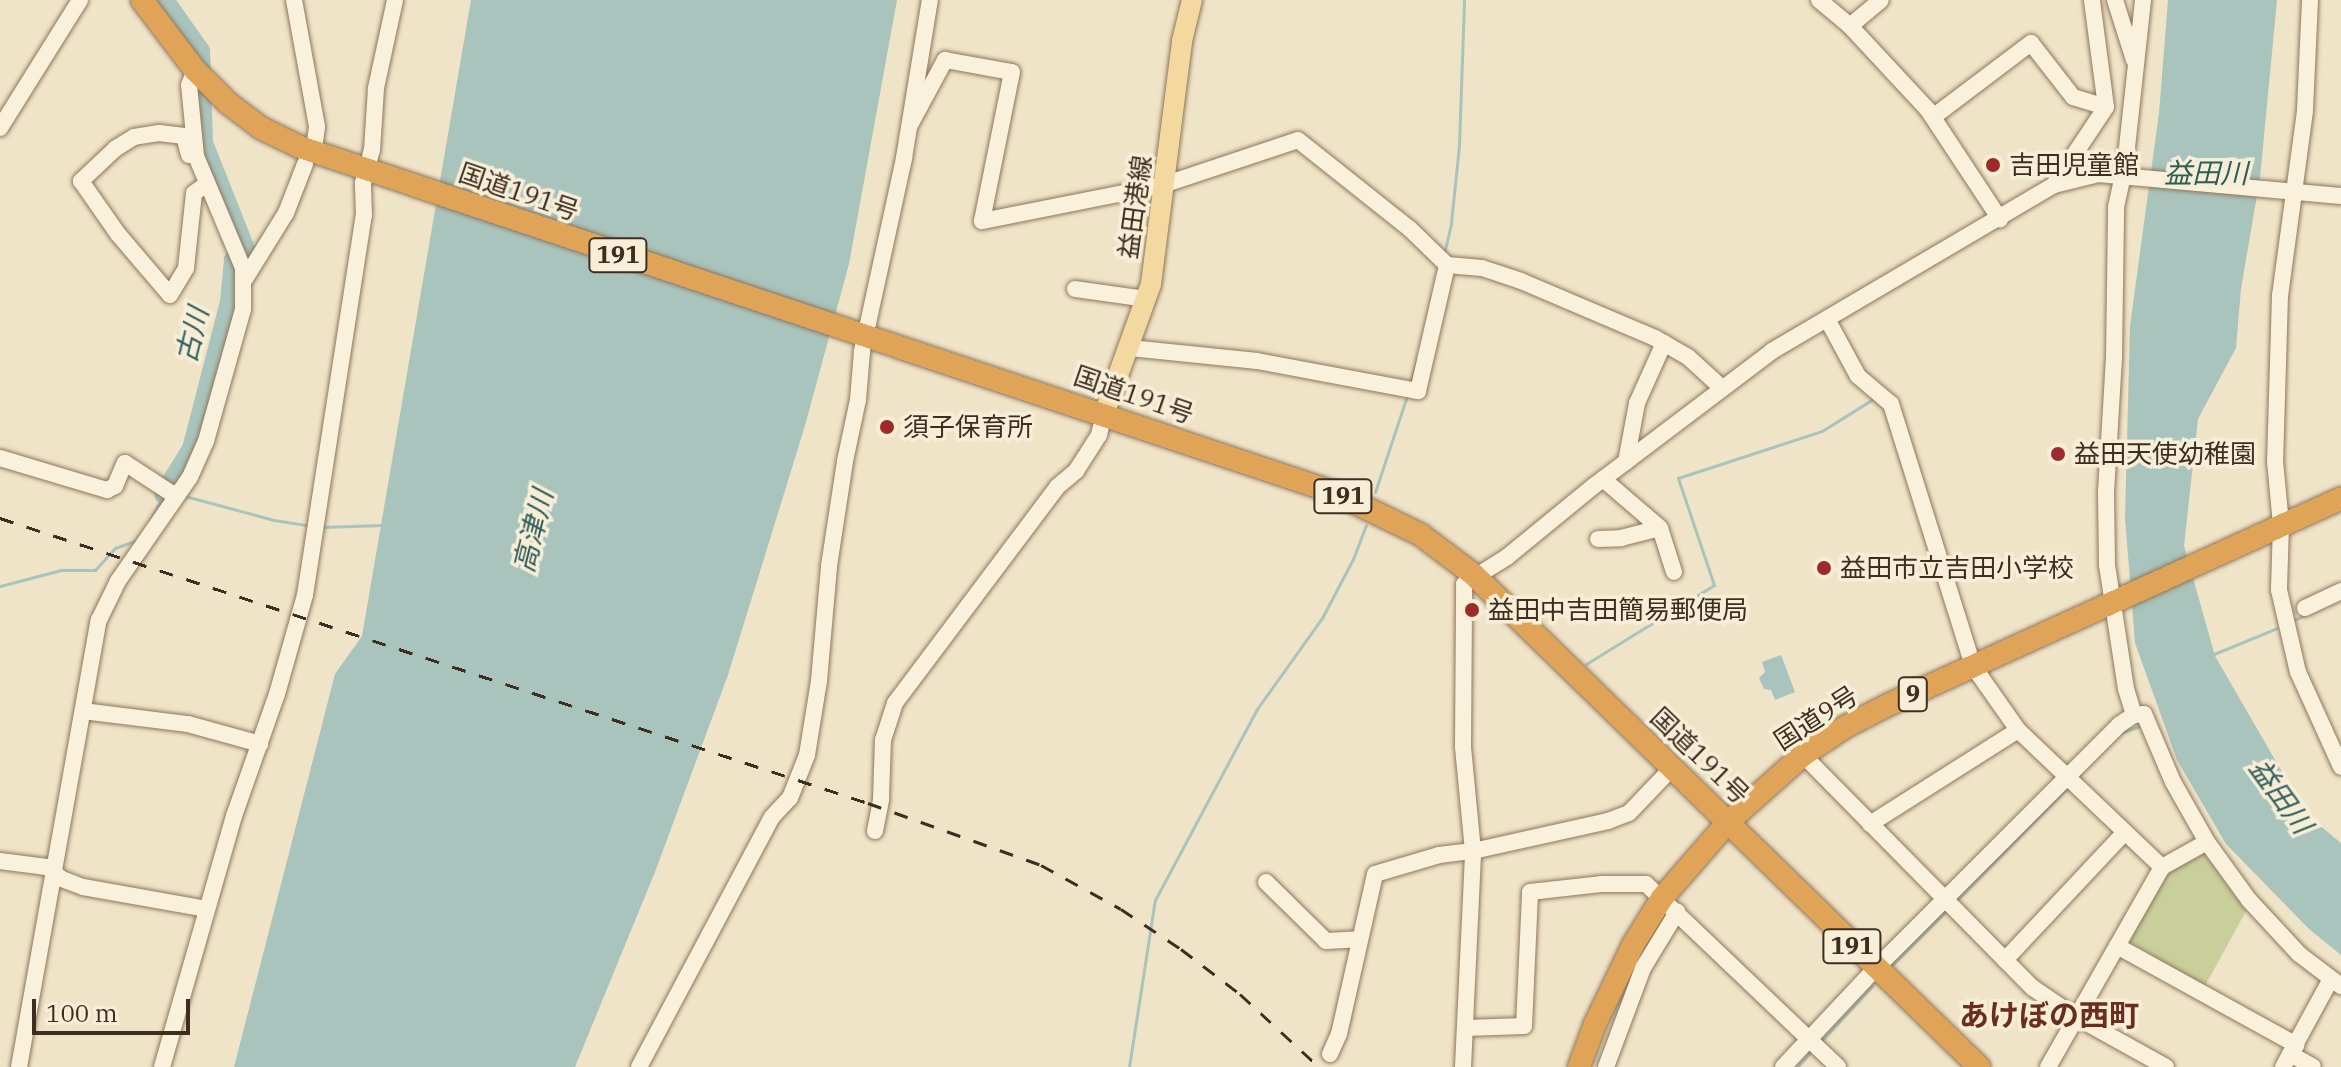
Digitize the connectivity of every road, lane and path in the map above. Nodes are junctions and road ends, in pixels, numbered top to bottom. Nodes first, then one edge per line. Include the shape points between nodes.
1 (80, 0) edge
2 (294, 0) edge
3 (395, 0) edge
4 (930, 0) edge
5 (1192, 0) edge
6 (1819, 0) edge
7 (1881, 0) edge
8 (2092, 0) edge
9 (2115, 0) edge
10 (2143, 0) edge
11 (2310, 0) edge
12 (137, 1) edge
13 (1850, 26) junction
14 (2137, 68) junction
15 (195, 70) junction
16 (2106, 107) junction
17 (1933, 117) junction
18 (910, 125) junction
19 (0, 128) edge
20 (315, 141) dead end
21 (196, 156) junction
22 (305, 164) dead end
23 (370, 171) junction
24 (2127, 176) junction
25 (207, 184) junction
26 (1163, 185) junction
27 (2054, 185) junction
28 (2292, 194) junction
29 (2341, 196) edge
30 (2000, 219) junction
31 (1447, 265) junction
32 (245, 279) junction
33 (1075, 289) dead end
34 (1146, 299) junction
35 (1827, 319) junction
36 (865, 335) junction
37 (1664, 343) junction
38 (1130, 348) junction
39 (1722, 388) junction
40 (1104, 414) junction
41 (0, 458) edge
42 (1626, 462) junction
43 (1603, 479) junction
44 (174, 495) junction
45 (2341, 498) edge
46 (2276, 527) junction
47 (1660, 528) junction
48 (1598, 539) dead end
49 (1674, 572) dead end
50 (1474, 575) junction
51 (2341, 591) edge
52 (2115, 600) junction
53 (2305, 608) dead end
54 (1973, 666) junction
55 (83, 711) junction
56 (2134, 715) junction
57 (2018, 730) junction
58 (260, 744) junction
59 (1803, 755) junction
60 (1673, 767) junction
61 (2341, 767) edge
62 (2068, 778) junction
63 (1728, 822) junction
64 (1870, 824) junction
65 (875, 831) dead end
66 (2125, 832) junction
67 (2207, 842) junction
68 (1473, 851) junction
69 (0, 861) edge
70 (2162, 867) junction
71 (53, 870) junction
72 (1266, 882) dead end
73 (1946, 901) junction
74 (1669, 905) junction
75 (206, 909) junction
76 (1359, 939) junction
77 (2117, 946) junction
78 (2005, 960) junction
79 (1875, 969) junction
80 (2336, 982) edge
81 (2076, 1017) junction
82 (1465, 1028) junction
83 (1810, 1040) junction
84 (1330, 1054) dead end
85 (2290, 1055) edge
86 (19, 1067) edge
87 (162, 1067) edge
88 (639, 1067) edge
89 (1463, 1067) edge
90 (1579, 1067) edge
91 (1606, 1067) edge
92 (1783, 1067) edge
93 (1838, 1067) edge
94 (1979, 1067) edge
95 (2048, 1067) edge
96 (2166, 1067) edge
97 (2313, 1067) edge

1 - 19 street
2 - 20 street via 317,127
3 - 23 street via 376,88
4 - 18 street
5 - 26 main road, 益田港線
6 - 13 street
7 - 13 street
8 - 16 street
9 - 14 street
10 - 14 street
11 - 28 street via 2305,111
12 - 15 highway, 国道191号 / 191
13 - 17 street
14 - 24 street
15 - 21 street via 189,85
15 - 23 highway, 国道191号 / 191 via 261,128
16 - 17 street via 2073,97 2031,43
16 - 27 street
17 - 30 street
18 - 26 street via 945,60 1012,72 982,221
18 - 36 street
21 - 25 street
21 - 25 street via 188,154 184,136 134,137 81,181 170,295 186,268 194,193
22 - 32 street via 286,213
23 - 36 highway, 国道191号 / 191
23 - 58 street via 305,595
24 - 27 street via 2098,174
24 - 28 street
24 - 52 street via 2116,207 2106,492 2107,565
25 - 32 street
26 - 31 street via 1298,140
26 - 34 main road, 益田港線
27 - 30 street
28 - 29 street
28 - 46 street via 2280,295
30 - 35 street
31 - 37 street via 1482,268 1521,281
31 - 38 street via 1418,391 1257,361
32 - 44 street via 243,309 206,441 190,477
33 - 34 street
34 - 38 main road, 益田港線
35 - 39 street
35 - 54 street via 1858,376 1891,404
36 - 40 highway, 国道191号 / 191
36 - 88 street via 807,755 790,798 772,817
37 - 39 street
37 - 42 street via 1637,403
38 - 40 main road, 益田港線
39 - 42 street
40 - 50 highway, 国道191号 / 191 via 1333,492 1421,535
40 - 65 street via 1099,435 1076,471 1057,487 895,703 883,740
41 - 44 street via 107,490 115,486 125,463
42 - 43 street
43 - 47 street
43 - 50 street via 1507,557
44 - 55 street via 106,602
45 - 46 highway, 国道9号 / 9
46 - 52 highway, 国道9号 / 9
46 - 61 street via 2279,590 2298,672
47 - 48 street
47 - 49 street
50 - 60 highway, 国道191号 / 191
50 - 68 street via 1462,594 1463,747
51 - 53 street
52 - 54 highway, 国道9号 / 9
52 - 56 street
54 - 57 street
54 - 59 highway, 国道9号 / 9 via 1845,727
55 - 58 street via 188,724
55 - 71 street
56 - 62 street
56 - 67 street via 2144,714 2173,782
57 - 62 street
57 - 64 street
58 - 75 street
59 - 63 highway, 国道9号 / 9
59 - 64 street
60 - 63 highway, 国道191号 / 191
60 - 68 street via 1629,813
62 - 66 street
62 - 73 street
63 - 74 highway, 国道9号 / 9
63 - 79 highway, 国道191号 / 191
64 - 73 street
66 - 70 street
66 - 78 street
67 - 70 street
67 - 80 street via 2270,924
68 - 76 street via 1375,874
68 - 82 street
69 - 71 street
70 - 77 street
71 - 75 street via 83,887
71 - 86 street
72 - 76 street via 1326,941
73 - 78 street
73 - 79 street
74 - 82 street via 1646,884 1530,892 1524,1026
74 - 83 street
74 - 90 highway, 国道9号 / 9 via 1620,971
74 - 91 street
75 - 87 street
76 - 84 street
77 - 81 street
77 - 85 street
78 - 81 street via 2033,988
79 - 83 street
79 - 94 highway, 国道191号 / 191
80 - 85 street
81 - 95 street
81 - 96 street
82 - 89 street
83 - 92 street
83 - 93 street
85 - 97 street

